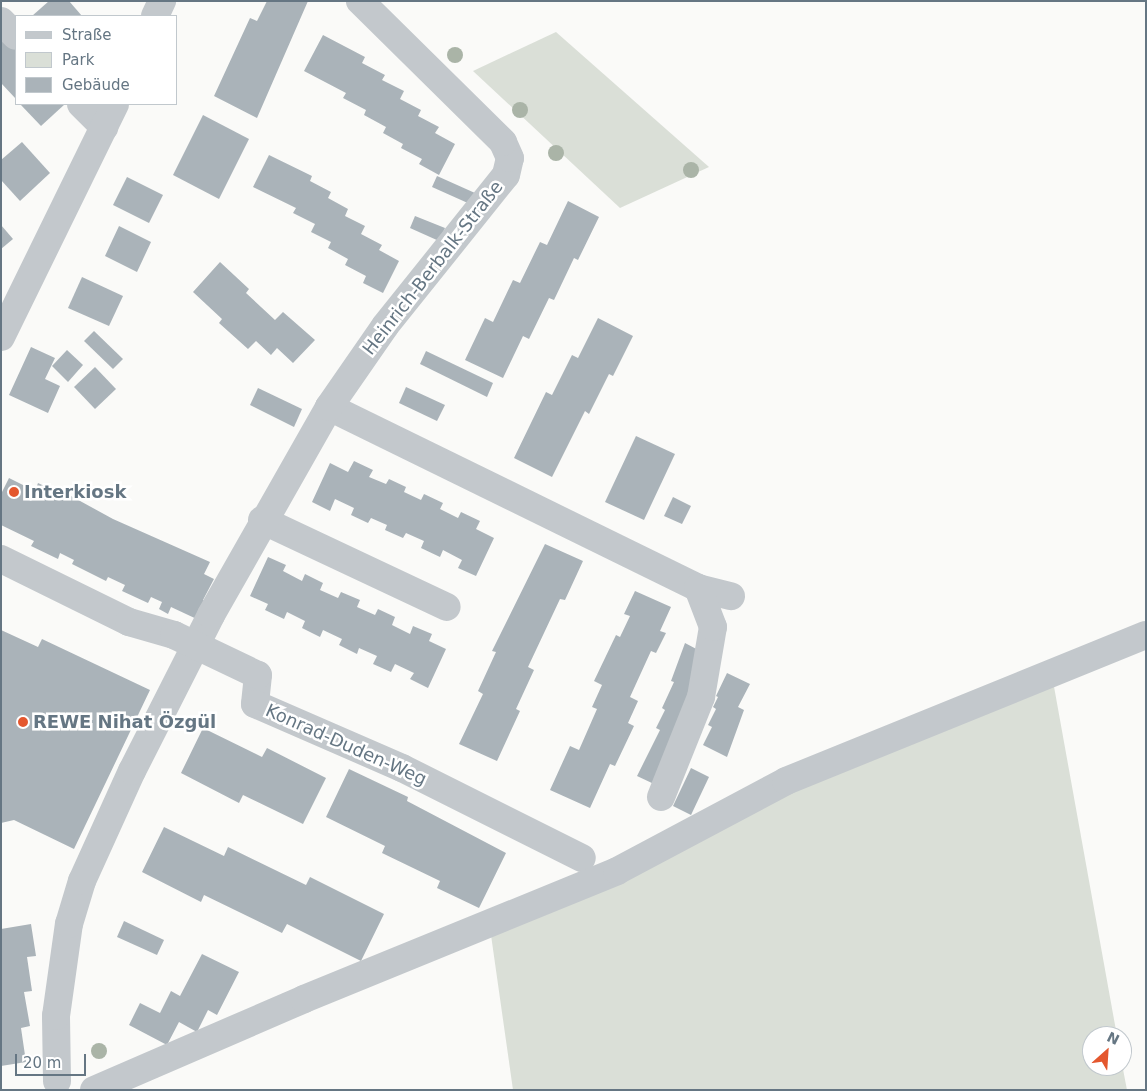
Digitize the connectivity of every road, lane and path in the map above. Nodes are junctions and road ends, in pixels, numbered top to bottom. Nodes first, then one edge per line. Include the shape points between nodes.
1 (162, 1) edge
2 (360, 1) edge
3 (155, 15) edge
4 (1, 20) edge
5 (15, 35) edge
6 (84, 105) edge
7 (109, 115) edge
8 (1, 337) edge
9 (329, 407) junction
10 (262, 520) junction
11 (1, 560) edge
12 (698, 588) junction
13 (731, 596) dead end
14 (447, 607) dead end
15 (1146, 635) edge
16 (661, 797) dead end
17 (582, 858) dead end
18 (57, 1081) dead end
19 (94, 1090) edge

1 - 3 street
2 - 9 street, Heinrich-Berbalk-Straße via 503,142 510,158 506,175 385,326
4 - 5 street
6 - 7 street
7 - 8 street
9 - 10 street, Heinrich-Berbalk-Straße
9 - 12 street
10 - 14 street
10 - 18 street, Heinrich-Berbalk-Straße via 150,737 82,881 69,924 61,971 56,1016
11 - 17 street, Konrad-Duden-Weg, bridge via 129,622 174,634 258,675 255,704 386,761
12 - 13 street
12 - 16 street via 713,628 710,645 700,698
15 - 19 street via 786,781 617,871 304,999

